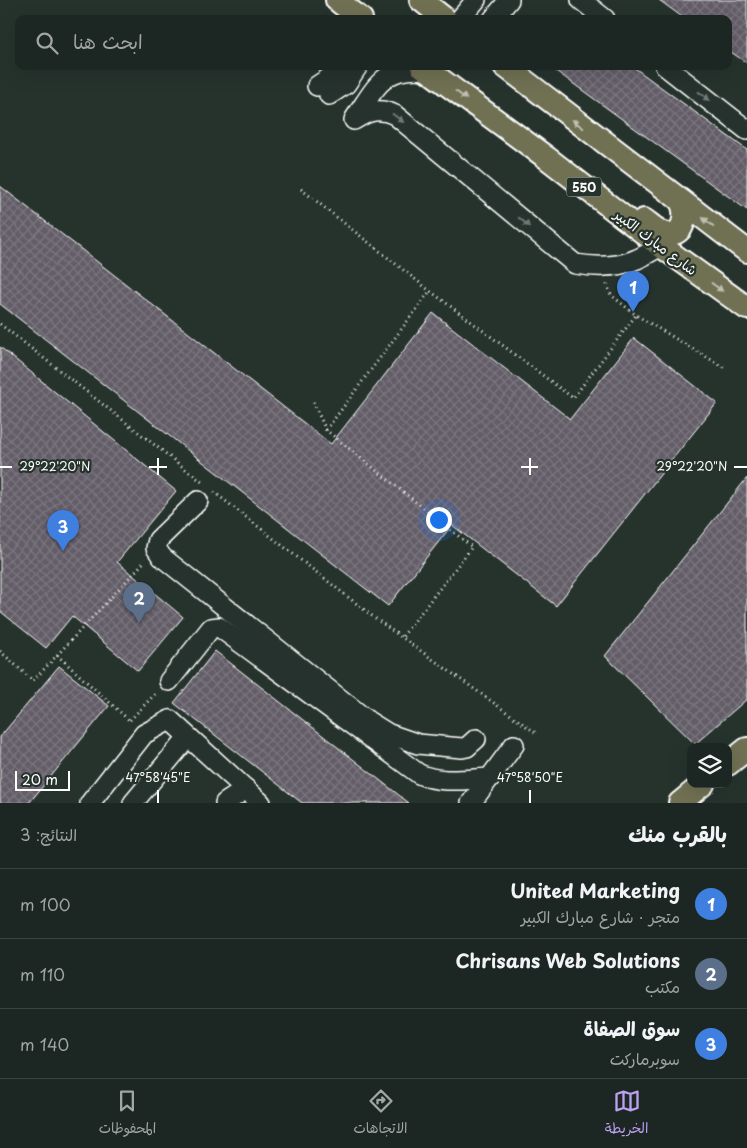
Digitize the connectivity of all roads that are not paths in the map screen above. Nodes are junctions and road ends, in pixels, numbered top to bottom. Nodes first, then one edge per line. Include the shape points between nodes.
1 (422, 0) edge
2 (476, 0) edge
3 (509, 0) edge
4 (580, 0) edge
5 (440, 15) edge
6 (463, 15) edge
7 (496, 15) edge
8 (599, 15) edge
9 (338, 70) edge
10 (355, 70) edge
11 (402, 70) edge
12 (427, 70) edge
13 (510, 70) edge
14 (670, 70) edge
15 (747, 130) edge
16 (546, 158) junction
17 (681, 202) junction
18 (661, 246) junction
19 (747, 251) edge
20 (747, 308) edge
21 (198, 501) dead end
22 (169, 681) road end
23 (188, 736) junction
24 (476, 739) dead end
25 (514, 744) dead end
26 (747, 749) edge
27 (732, 761) edge
28 (490, 778) junction
29 (699, 788) edge
30 (246, 789) junction
31 (90, 803) edge
32 (133, 803) edge
33 (225, 803) edge
34 (261, 803) edge
35 (471, 803) edge
36 (680, 803) edge

1 - 5 main road
2 - 6 street
3 - 7 street
4 - 8 street
9 - 10 street via 323,91 346,84
11 -> 18 street via 388,75 351,123 374,110 394,115 575,264 600,266 635,260
12 -> 16 main road, شارع مبارك الكبير / 550
17 -> 13 main road
14 -> 15 street
16 - 17 main road via 583,174 664,233 677,232 683,226 685,214
16 - 18 main road, شارع مبارك الكبير / 550
19 -> 17 main road
18 -> 20 main road, شارع مبارك الكبير / 550
21 - 24 street via 158,540 156,548 162,557 379,728 408,742 447,748 466,747
22 - 28 street via 215,626 419,774 444,780
23 - 30 street
23 - 31 street via 170,720 144,734
23 - 32 street
25 - 28 street
26 - 27 main road
28 - 35 street
29 - 36 main road
30 - 33 street
30 - 34 street

